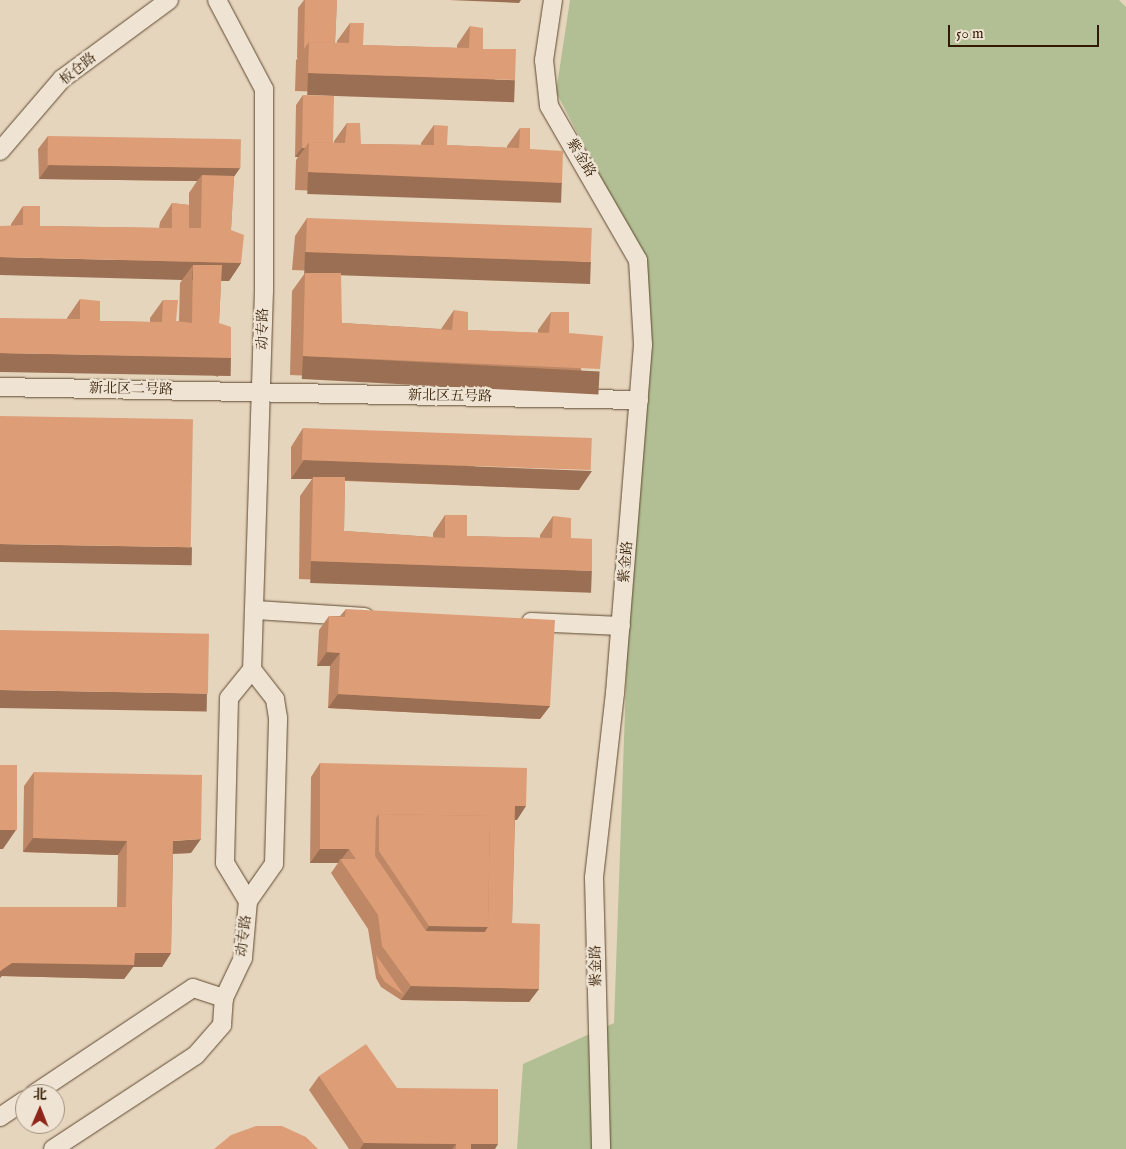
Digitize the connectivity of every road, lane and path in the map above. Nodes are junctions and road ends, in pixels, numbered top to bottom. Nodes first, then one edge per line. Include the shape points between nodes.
1 (169, 0) edge
2 (217, 0) edge
3 (553, 0) edge
4 (0, 151) edge
5 (0, 387) edge
6 (261, 391) junction
7 (639, 400) junction
8 (256, 610) junction
9 (387, 617) edge
10 (514, 622) edge
11 (621, 626) junction
12 (252, 670) junction
13 (248, 901) junction
14 (224, 998) junction
15 (49, 1084) edge
16 (15, 1107) edge
17 (0, 1117) edge
18 (52, 1149) edge
19 (601, 1149) edge

1 - 4 street, 板仓路 via 62,79
2 - 6 street, 动专路 via 264,89
3 - 7 street, 紫金路 via 544,60 549,106 638,260 643,346
5 - 6 street, 新北区二号路
6 - 7 street, 新北区五号路
6 - 8 street, 动专路
7 - 11 street, 紫金路
8 - 9 street
8 - 12 street, 动专路
10 - 11 street
11 - 19 street, 紫金路 via 594,878
12 - 13 street via 229,698 225,863
12 - 13 street via 275,699 278,718 274,864
13 - 14 street, 动专路 via 243,958
14 - 15 street via 193,988
14 - 18 street via 222,1025 196,1055
16 - 17 street

